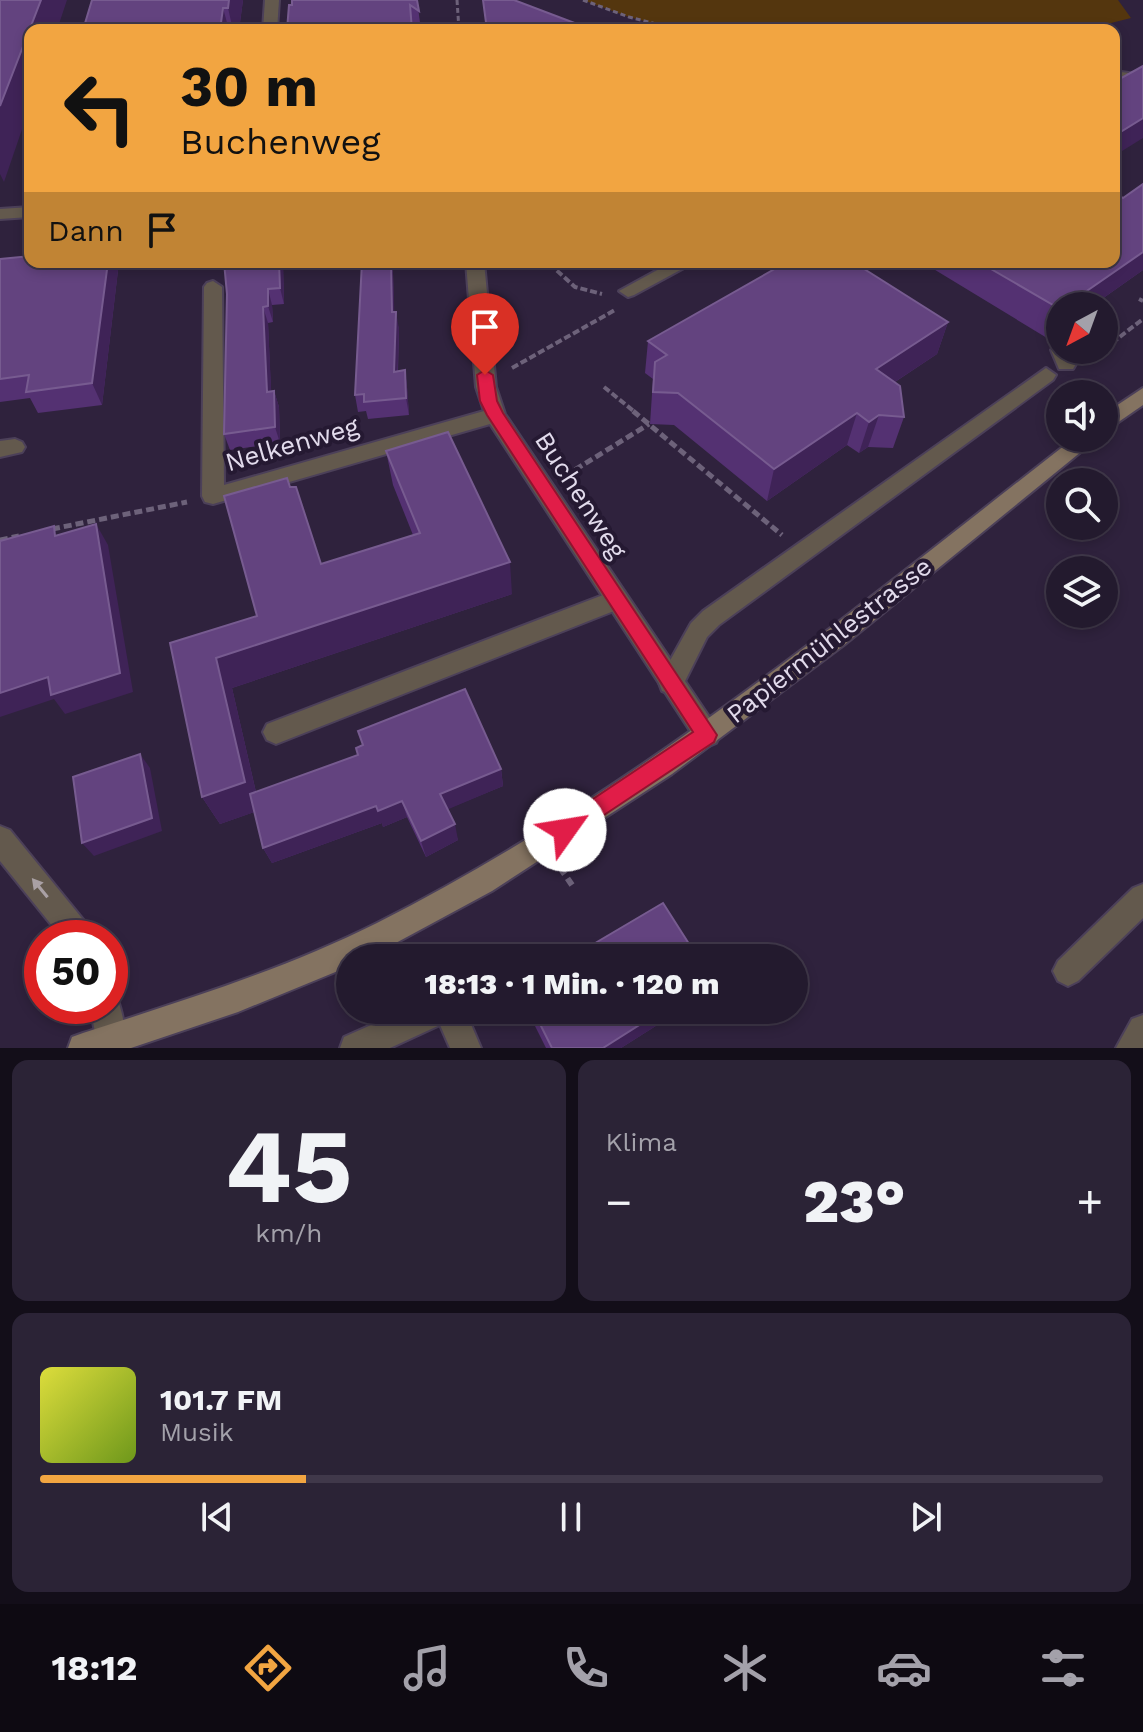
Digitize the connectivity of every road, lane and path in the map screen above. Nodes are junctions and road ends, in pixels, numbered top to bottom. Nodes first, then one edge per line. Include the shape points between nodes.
1 (272, 0) edge
2 (457, 0) edge
3 (583, 0) edge
4 (270, 24) edge
5 (459, 24) edge
6 (656, 24) edge
7 (1120, 76) edge
8 (1143, 79) edge
9 (24, 211) edge
10 (0, 214) edge
11 (476, 268) edge
12 (554, 268) edge
13 (674, 268) edge
14 (213, 287) dead end
15 (628, 291) junction
16 (1143, 319) edge
17 (1118, 338) edge
18 (1046, 375) dead end
19 (486, 387) junction
20 (604, 387) dead end
21 (1143, 395) edge
22 (1118, 414) edge
23 (495, 415) junction
24 (649, 424) junction
25 (1070, 452) edge
26 (562, 478) dead end
27 (213, 496) junction
28 (43, 531) edge
29 (29, 534) edge
30 (0, 540) edge
31 (802, 552) junction
32 (616, 600) junction
33 (671, 683) junction
34 (276, 732) dead end
35 (707, 735) junction
36 (0, 839) edge
37 (1143, 898) edge
38 (65, 920) edge
39 (1068, 971) dead end
40 (101, 1024) edge
41 (409, 1024) edge
42 (455, 1024) edge
43 (1143, 1030) edge
44 (96, 1044) edge
45 (355, 1048) edge
46 (466, 1048) edge
47 (1131, 1048) edge

1 - 4 street
2 - 5 path
3 - 6 path
7 - 8 street
9 - 10 street
11 - 19 street, Buchenweg
12 - 15 path via 583,292
13 - 15 street
14 - 27 street, Nelkenweg
15 - 19 path via 636,298
16 - 17 path
18 - 31 street
19 - 23 street, Buchenweg
20 - 24 path
21 - 22 main road
23 - 27 street, Nelkenweg
23 - 32 street, Buchenweg
24 - 26 path
24 - 31 path
25 - 35 main road, Papiermühlestrasse
27 - 28 path
29 - 30 path
31 - 33 street via 711,618
32 - 33 street, Buchenweg
32 - 34 street
33 - 35 street, Buchenweg
35 - 44 main road, Papiermühlestrasse via 565,830 386,934 315,967
38 -> 36 street
37 - 39 street
40 - 44 street
41 - 45 street
42 - 46 street
43 - 47 street

